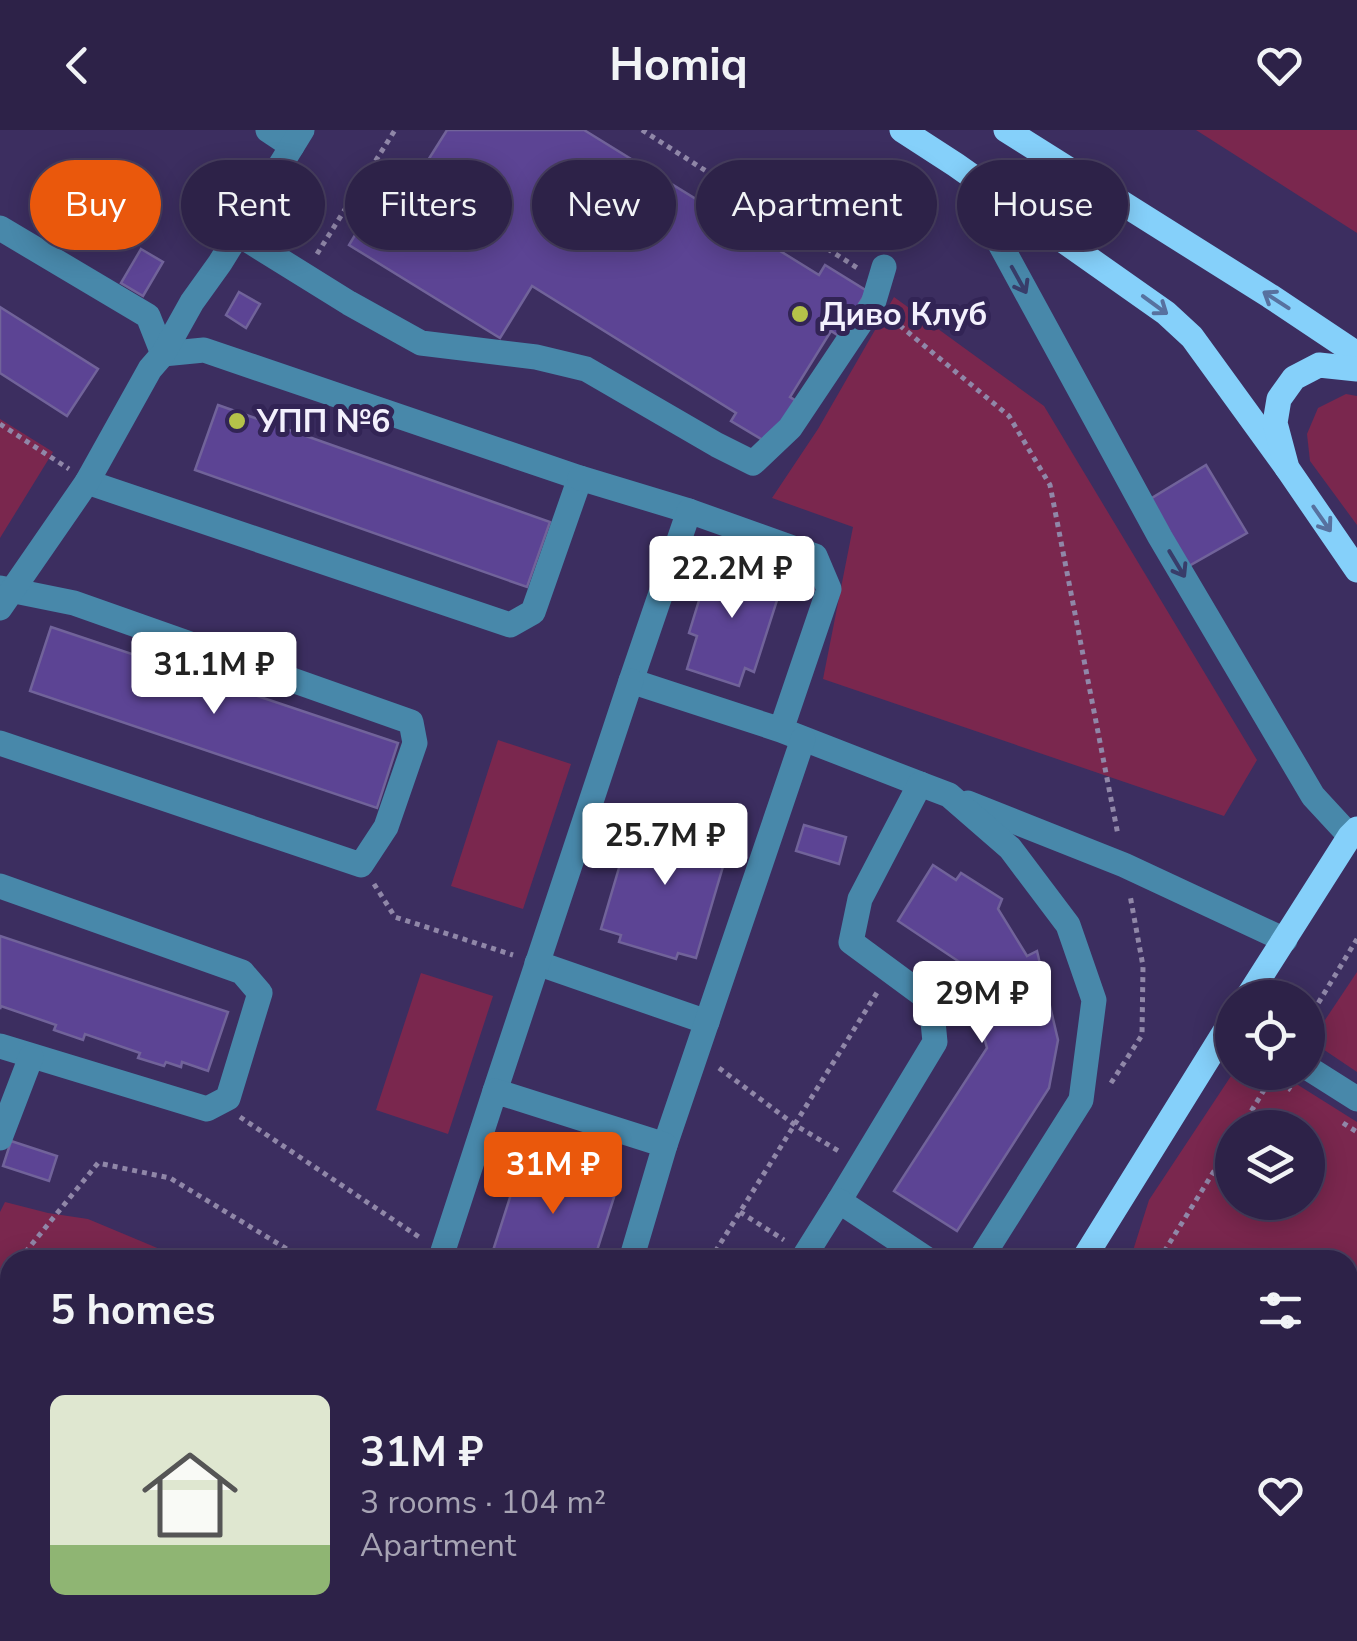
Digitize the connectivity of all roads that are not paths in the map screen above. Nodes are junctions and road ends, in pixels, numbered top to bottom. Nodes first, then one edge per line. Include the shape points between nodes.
1 (268, 130) edge
2 (902, 130) edge
3 (1006, 130) edge
4 (297, 138) edge
5 (283, 160) edge
6 (957, 167) edge
7 (0, 228) edge
8 (227, 250) edge
9 (264, 250) edge
10 (1003, 250) edge
11 (1078, 250) edge
12 (884, 267) dead end
13 (162, 354) junction
14 (1357, 354) edge
15 (1357, 369) edge
16 (1287, 468) junction
17 (580, 478) junction
18 (87, 482) junction
19 (689, 511) junction
20 (1357, 570) edge
21 (3, 596) edge
22 (631, 681) junction
23 (792, 735) junction
24 (0, 743) edge
25 (920, 784) junction
26 (949, 795) junction
27 (1355, 826) edge
28 (0, 886) edge
29 (1285, 940) junction
30 (537, 962) junction
31 (1259, 980) edge
32 (707, 1022) junction
33 (0, 1046) edge
34 (1215, 1047) edge
35 (31, 1057) junction
36 (1325, 1079) edge
37 (495, 1091) junction
38 (1357, 1099) edge
39 (0, 1138) edge
40 (666, 1146) junction
41 (839, 1201) junction
42 (443, 1250) edge
43 (633, 1250) edge
44 (808, 1250) edge
45 (913, 1250) edge
46 (986, 1250) edge
47 (1089, 1250) edge

1 - 4 lane
2 - 6 main road
14 -> 3 main road
4 - 5 lane
7 - 13 lane via 148,316
8 - 13 lane
9 - 12 lane via 421,343 586,369 753,463 790,428 873,304
10 -> 27 lane via 1160,537 1313,796
11 -> 16 main road via 1192,338
13 - 17 lane via 204,350
13 - 18 lane
15 - 16 main road via 1318,365 1286,389 1275,422
16 -> 20 main road
17 - 18 lane via 533,612 510,626
17 - 19 lane
18 - 21 lane
19 - 22 lane
19 - 23 lane via 815,556 829,589
21 - 24 lane via 74,603 411,722 414,743 386,826 361,864
22 - 23 lane
22 - 30 lane
23 - 25 lane
23 - 32 lane
25 - 26 lane
25 - 41 lane via 860,899 852,942 931,1001 936,1042
26 - 29 lane via 1124,864
26 - 46 lane via 1010,848 1068,925 1094,1000 1081,1100
27 - 29 main road
28 - 35 lane via 242,972 260,994 228,1098 206,1109
29 - 31 main road
30 - 32 lane
30 - 37 lane
32 - 40 lane
33 - 35 lane
34 - 47 main road
35 - 39 lane
36 - 38 lane
37 - 40 lane
37 - 42 lane
40 - 43 lane
41 - 44 lane
41 - 45 lane

